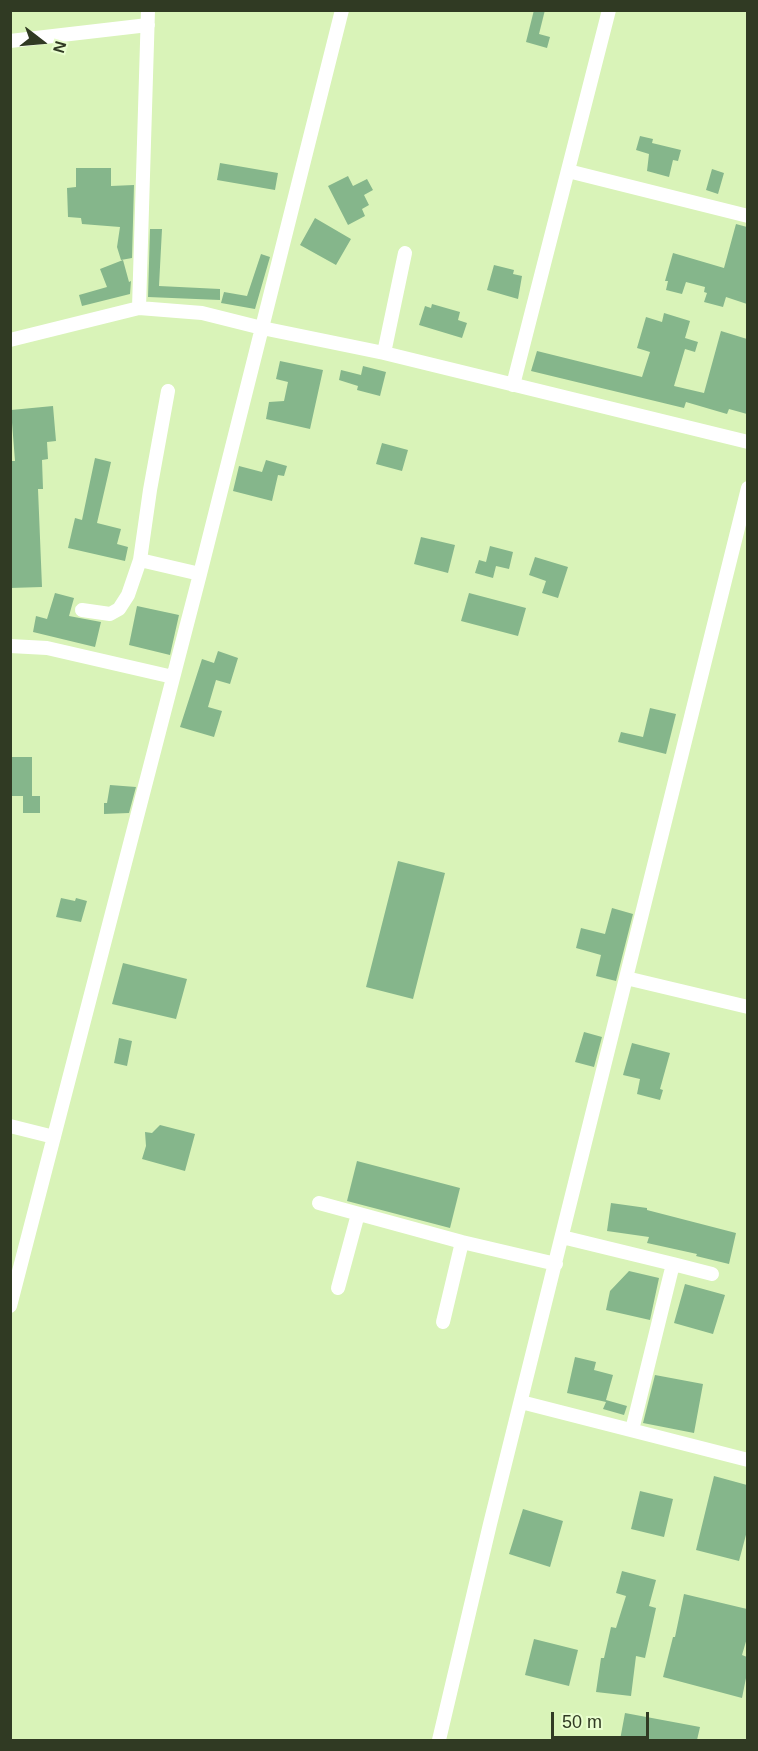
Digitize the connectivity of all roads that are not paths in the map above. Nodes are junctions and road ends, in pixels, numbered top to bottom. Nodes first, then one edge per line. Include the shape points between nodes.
1 (148, 10) edge
2 (342, 10) edge
3 (609, 10) edge
4 (148, 25) junction
5 (10, 41) edge
6 (568, 171) junction
7 (747, 216) edge
8 (405, 254) dead end
9 (139, 308) junction
10 (262, 328) junction
11 (10, 340) edge
12 (384, 353) junction
13 (513, 385) junction
14 (168, 391) dead end
15 (747, 442) edge
16 (747, 488) edge
17 (140, 560) junction
18 (200, 574) junction
19 (82, 610) dead end
20 (10, 646) edge
21 (173, 677) junction
22 (626, 978) junction
23 (747, 1007) edge
24 (10, 1126) edge
25 (54, 1137) junction
26 (319, 1203) dead end
27 (358, 1214) junction
28 (562, 1237) junction
29 (462, 1242) junction
30 (556, 1264) junction
31 (673, 1264) junction
32 (712, 1274) dead end
33 (338, 1288) dead end
34 (10, 1306) edge
35 (443, 1322) dead end
36 (521, 1402) junction
37 (632, 1430) junction
38 (747, 1460) edge
39 (439, 1740) edge

1 - 4 street
2 - 10 street
3 - 6 street
4 - 5 street
4 - 9 street
6 - 7 street
6 - 13 street
8 - 12 street
9 - 10 street via 202,313
9 - 11 street
10 - 12 street
10 - 18 street
12 - 13 street
13 - 15 street
14 - 17 street
16 - 22 street
17 - 18 street
17 - 19 street via 119,609 110,614
18 - 21 street
20 - 21 street via 47,648
21 - 25 street
22 - 23 street
22 - 28 street
24 - 25 street
25 - 34 street
26 - 27 street
27 - 29 street
27 - 33 street
28 - 30 street
28 - 31 street
29 - 30 street
29 - 35 street
30 - 36 street
31 - 32 street
31 - 37 street
36 - 37 street
36 - 39 street
37 - 38 street

